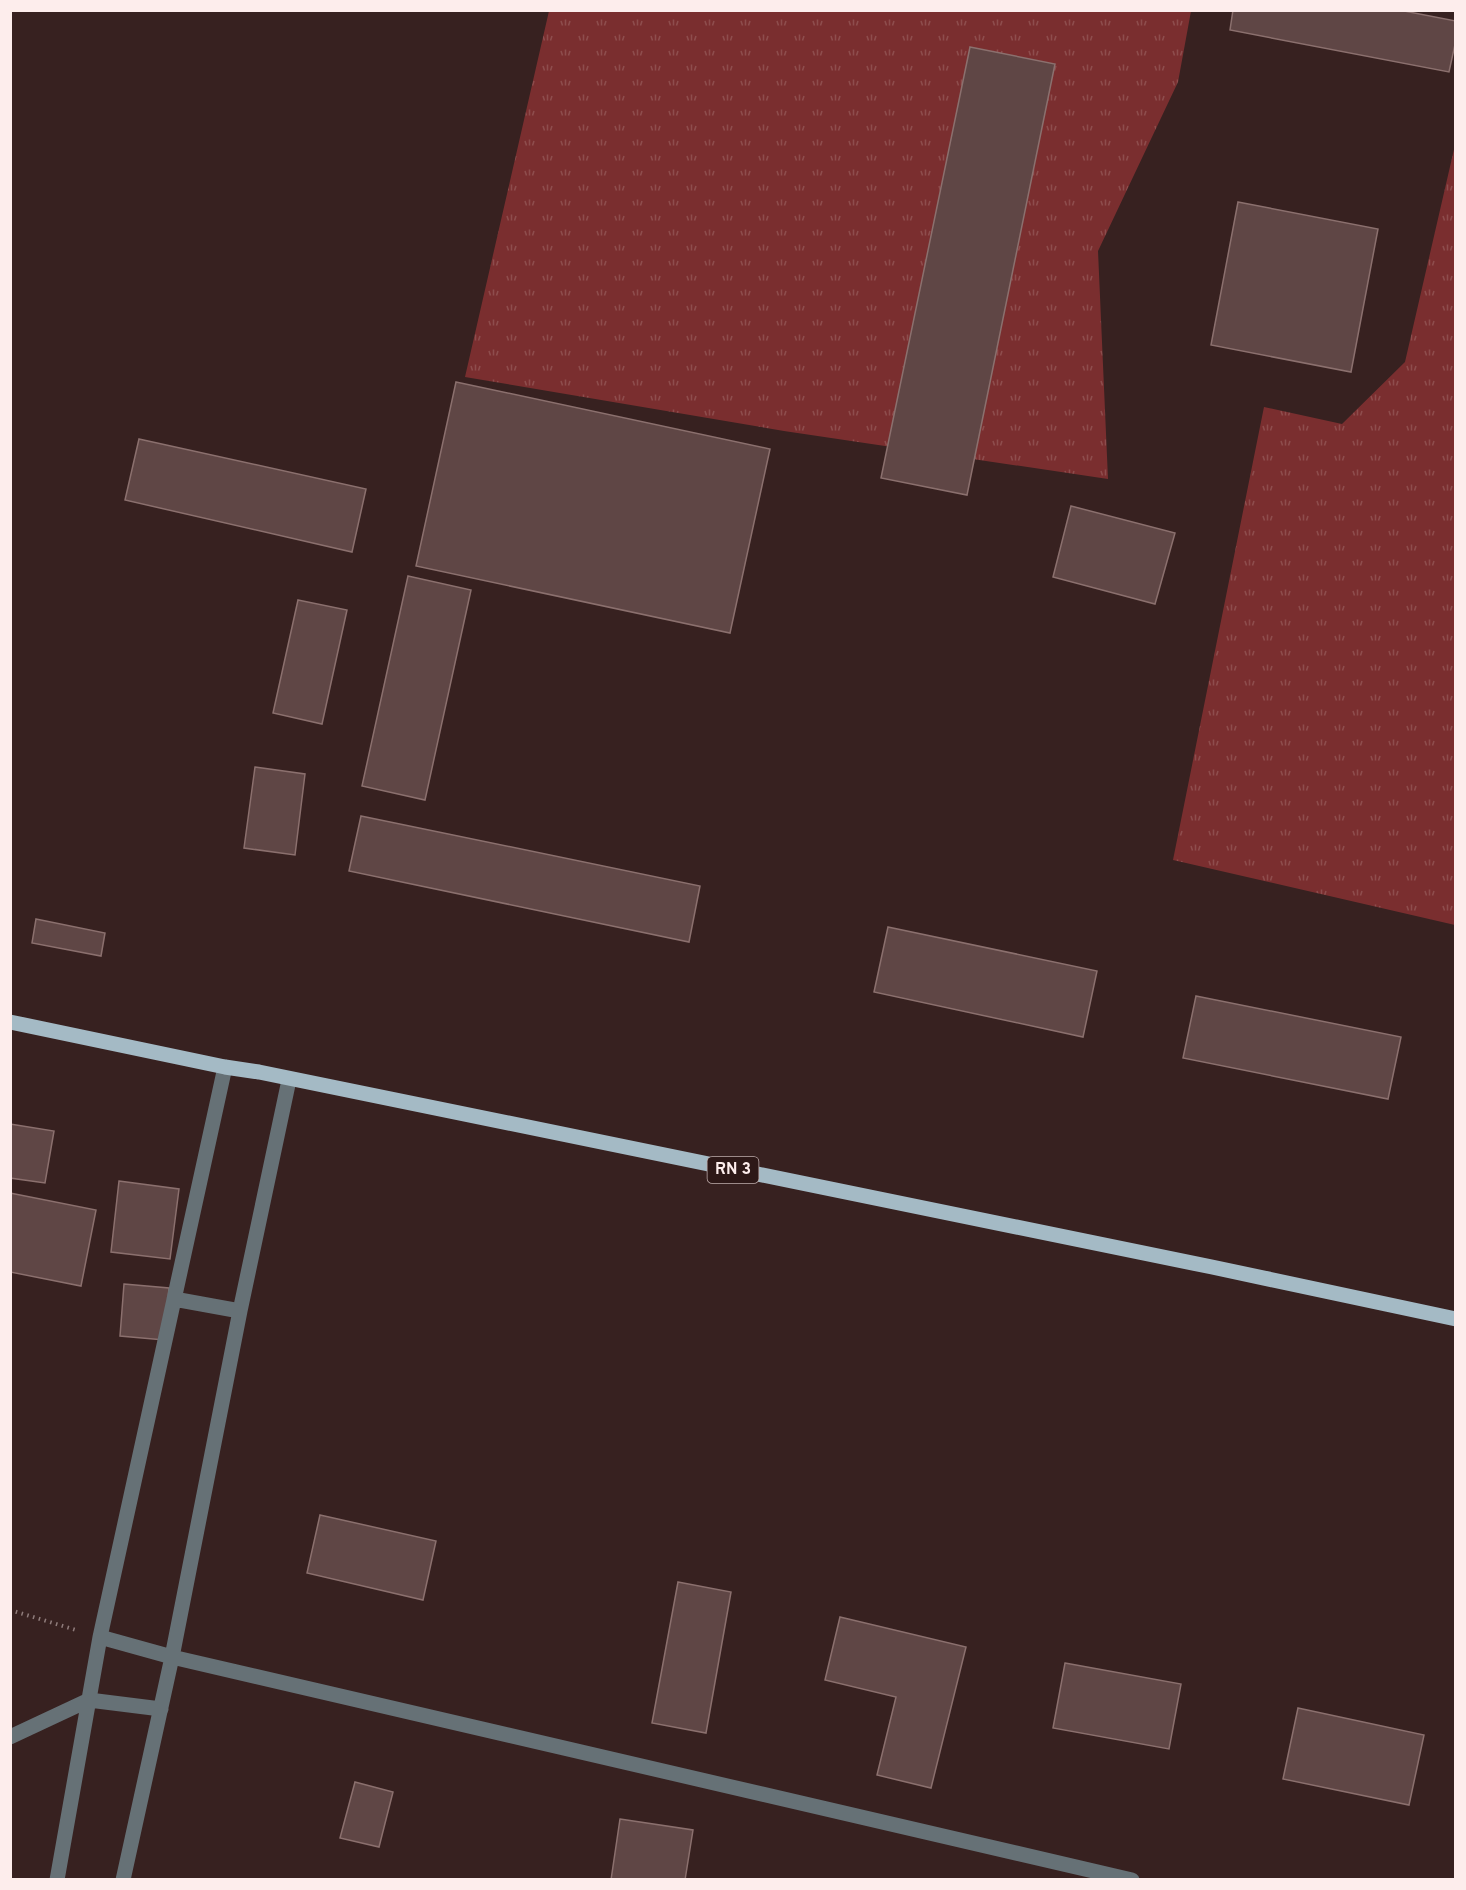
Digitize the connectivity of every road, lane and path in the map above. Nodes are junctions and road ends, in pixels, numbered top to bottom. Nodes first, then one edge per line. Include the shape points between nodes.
1 (10, 1022) edge
2 (225, 1067) junction
3 (289, 1080) junction
4 (174, 1299) junction
5 (240, 1311) junction
6 (1455, 1319) edge
7 (10, 1610) edge
8 (100, 1637) junction
9 (172, 1657) junction
10 (89, 1700) junction
11 (160, 1709) junction
12 (10, 1737) edge
13 (57, 1880) edge
14 (123, 1880) edge
15 (1132, 1880) edge

1 - 2 main road, RN 3
2 - 3 main road, RN 3
2 - 4 street
3 - 5 street
3 - 6 main road, RN 3
4 - 5 street
4 - 8 street
5 - 9 street
7 - 8 path
8 - 9 street
8 - 10 street
9 - 11 street
9 - 15 street
10 - 11 street
10 - 12 street
10 - 13 street
11 - 14 street

